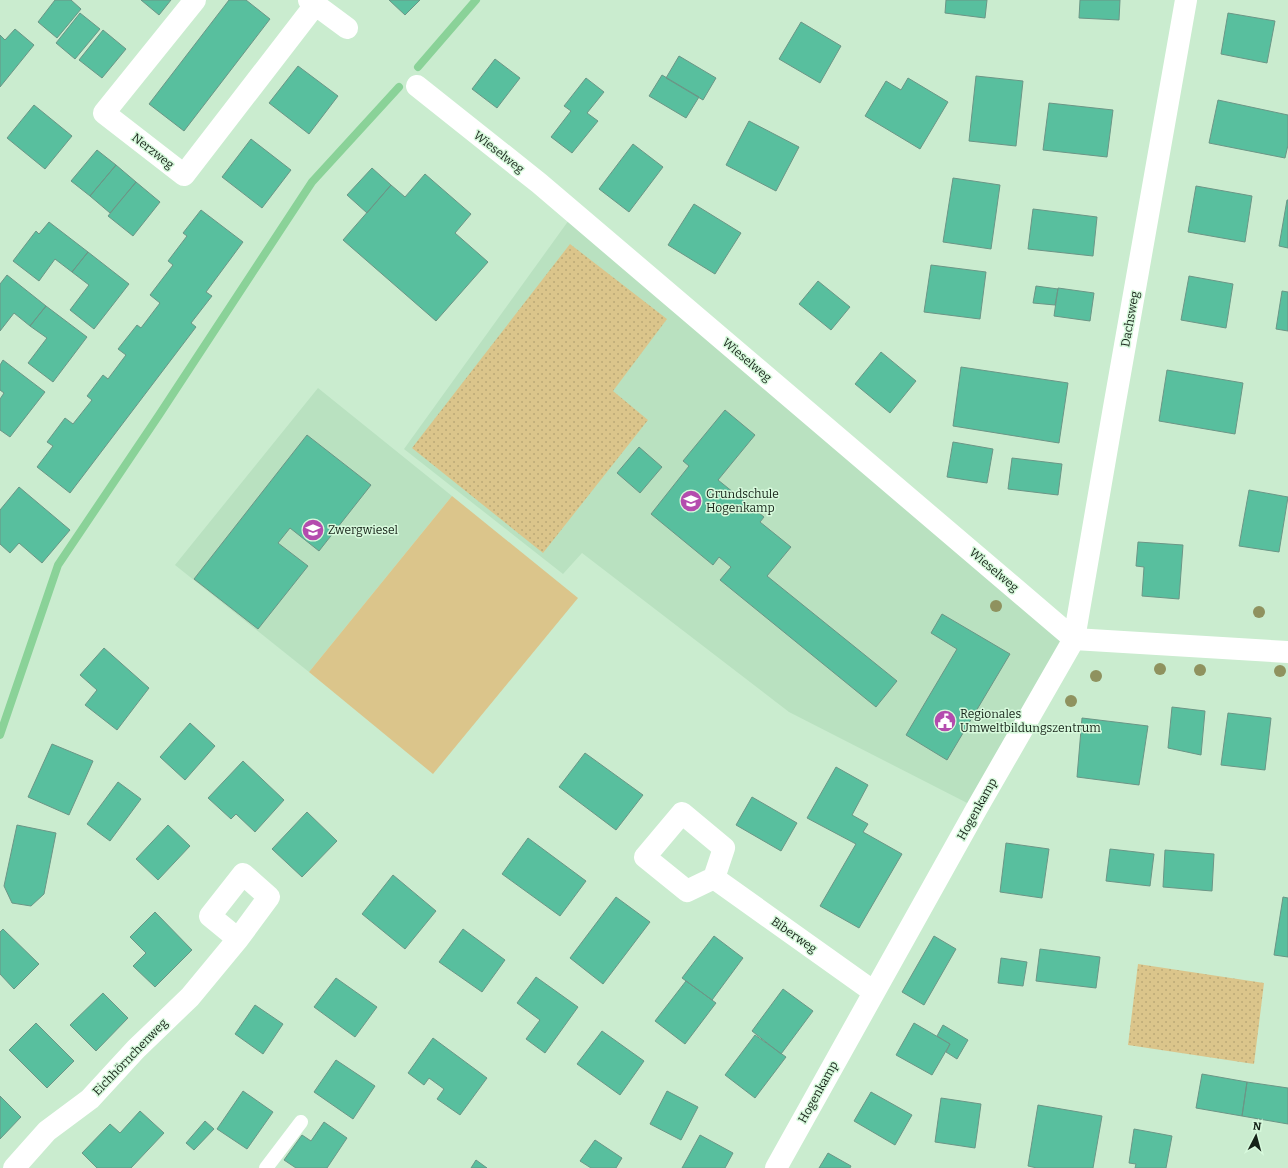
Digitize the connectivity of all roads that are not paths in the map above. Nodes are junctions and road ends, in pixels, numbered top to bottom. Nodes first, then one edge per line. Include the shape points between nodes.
1 (195, 0) edge
2 (1186, 0) edge
3 (312, 2) edge
4 (347, 28) dead end
5 (417, 86) dead end
6 (1074, 638) junction
7 (1288, 652) edge
8 (714, 878) dead end
9 (238, 939) dead end
10 (874, 992) junction
11 (301, 1122) dead end
12 (14, 1168) edge
13 (266, 1168) edge
14 (776, 1168) edge

1 - 3 street, Nerzweg via 104,113 184,175
2 - 6 street, Dachsweg via 1156,158
3 - 4 street
5 - 6 street, Wieselweg via 550,193
6 - 7 street
6 - 10 street, Hogenkamp
8 - 10 street, Biberweg
9 - 12 street, Eichhörnchenweg via 190,997 136,1049 90,1099 47,1131
10 - 14 street, Hogenkamp
11 - 13 lane

